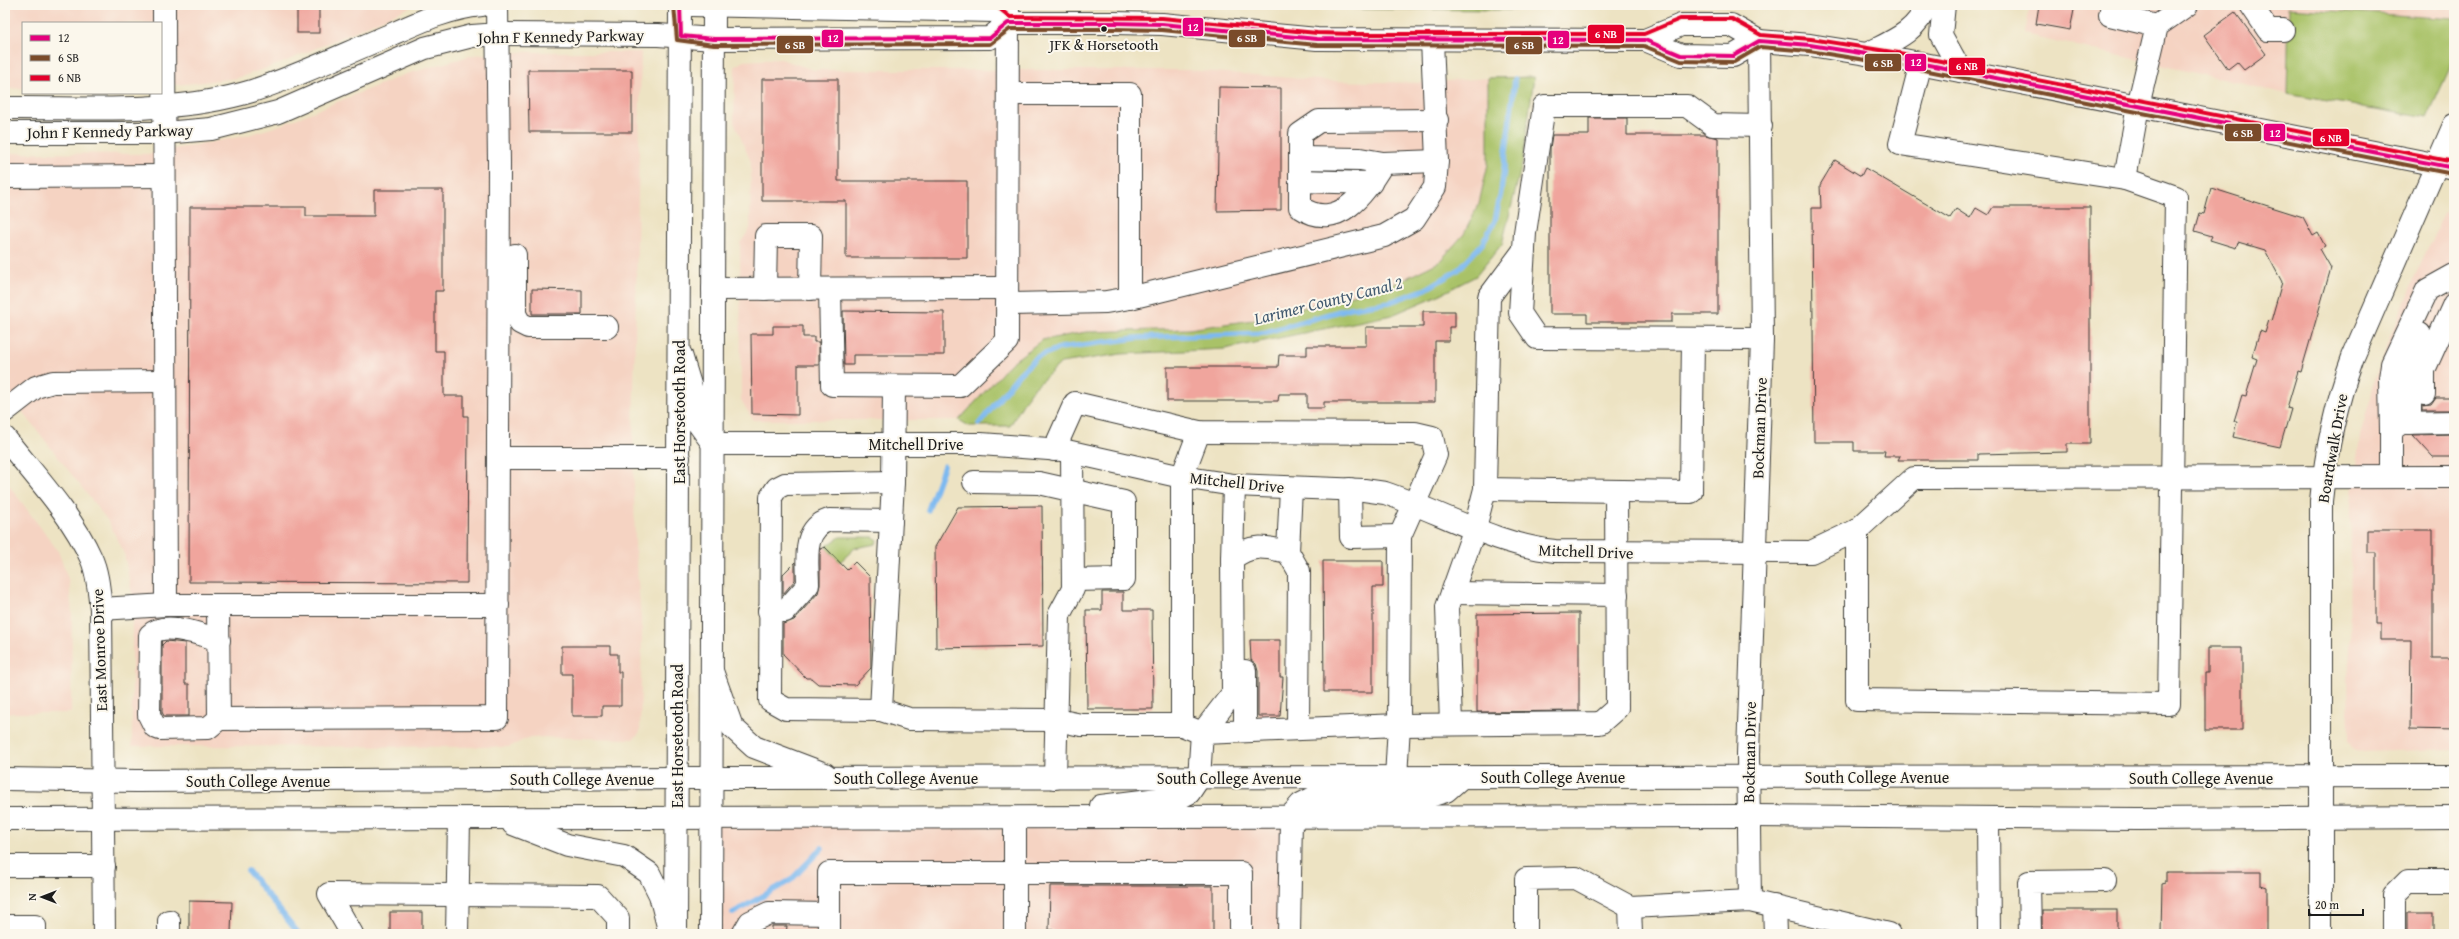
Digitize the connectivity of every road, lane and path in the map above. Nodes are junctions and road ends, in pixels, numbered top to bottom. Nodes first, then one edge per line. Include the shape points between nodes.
1 (164, 5) edge
2 (482, 5) edge
3 (497, 5) edge
4 (680, 5) edge
5 (689, 5) edge
6 (1926, 5) edge
7 (1944, 5) edge
8 (2112, 5) edge
9 (2187, 5) edge
10 (2251, 5) edge
11 (714, 6) edge
12 (1008, 14) edge
13 (2157, 26) junction
14 (2283, 30) dead end
15 (499, 34) junction
16 (681, 36) junction
17 (714, 38) junction
18 (1432, 40) junction
19 (1645, 40) junction
20 (1759, 41) junction
21 (1867, 54) junction
22 (1921, 63) junction
23 (1962, 71) junction
24 (1008, 94) junction
25 (2138, 106) junction
26 (164, 107) junction
27 (5, 108) edge
28 (1437, 120) junction
29 (2454, 125) edge
30 (1761, 126) junction
31 (5, 133) edge
32 (164, 133) junction
33 (1438, 161) junction
34 (2445, 166) edge
35 (164, 176) junction
36 (5, 177) edge
37 (2125, 179) junction
38 (1300, 180) junction
39 (1370, 183) junction
40 (1524, 250) junction
41 (515, 255) dead end
42 (2454, 276) edge
43 (765, 289) junction
44 (820, 289) junction
45 (713, 290) junction
46 (1007, 296) junction
47 (1130, 298) junction
48 (2454, 304) edge
49 (607, 327) dead end
50 (1693, 339) junction
51 (1762, 339) junction
52 (679, 349) junction
53 (165, 382) junction
54 (894, 386) junction
55 (5, 411) edge
56 (2454, 422) edge
57 (2408, 425) junction
58 (1199, 432) junction
59 (5, 438) edge
60 (713, 444) junction
61 (894, 444) junction
62 (1063, 451) junction
63 (498, 458) junction
64 (679, 458) junction
65 (1182, 477) junction
66 (2391, 477) junction
67 (2454, 477) edge
68 (2174, 478) junction
69 (2323, 478) junction
70 (894, 482) junction
71 (974, 482) dead end
72 (1234, 485) junction
73 (1291, 488) junction
74 (1072, 490) junction
75 (1350, 490) junction
76 (1485, 490) junction
77 (1616, 491) junction
78 (1416, 504) junction
79 (891, 521) junction
80 (1475, 528) junction
81 (1857, 530) junction
82 (1400, 536) junction
83 (1288, 552) junction
84 (1617, 553) junction
85 (1754, 553) junction
86 (1232, 559) junction
87 (1071, 587) junction
88 (1452, 593) junction
89 (1617, 595) junction
90 (1298, 604) junction
91 (166, 605) junction
92 (218, 605) junction
93 (498, 605) junction
94 (101, 609) junction
95 (769, 611) junction
96 (219, 640) junction
97 (712, 671) junction
98 (881, 710) junction
99 (219, 719) junction
100 (1056, 720) junction
101 (1451, 724) junction
102 (1399, 725) junction
103 (1192, 729) junction
104 (1298, 729) junction
105 (1245, 731) junction
106 (2454, 776) edge
107 (1462, 777) junction
108 (1748, 777) junction
109 (677, 778) junction
110 (712, 778) junction
111 (837, 778) junction
112 (1055, 778) junction
113 (1199, 778) junction
114 (1396, 778) junction
115 (2322, 778) junction
116 (5, 779) edge
117 (101, 780) junction
118 (1748, 816) junction
119 (2454, 817) edge
120 (104, 818) junction
121 (1015, 818) junction
122 (1060, 818) junction
123 (1290, 818) junction
124 (2322, 818) junction
125 (5, 819) edge
126 (459, 819) junction
127 (500, 819) junction
128 (677, 819) junction
129 (711, 819) junction
130 (1988, 819) junction
131 (5, 866) edge
132 (104, 866) junction
133 (1015, 874) junction
134 (2454, 881) edge
135 (2104, 882) dead end
136 (457, 894) junction
137 (1750, 901) junction
138 (1774, 906) junction
139 (1630, 907) junction
140 (829, 924) edge
141 (5, 926) edge
142 (35, 934) edge
143 (104, 934) edge
144 (352, 934) edge
145 (457, 934) edge
146 (618, 934) edge
147 (670, 934) edge
148 (676, 934) edge
149 (711, 934) edge
150 (743, 934) edge
151 (1015, 934) edge
152 (1241, 934) edge
153 (1289, 934) edge
154 (1526, 934) edge
155 (1631, 934) edge
156 (1775, 934) edge
157 (1889, 934) edge
158 (1989, 934) edge
159 (2030, 934) edge
160 (2321, 934) edge
161 (2394, 934) edge

1 - 26 main road
2 - 26 main road, John F Kennedy Parkway via 454,10 423,20 290,77 253,90 222,99
3 - 15 main road
4 - 16 main road, East Horsetooth Road
5 - 11 main road
6 - 21 main road via 1910,31
7 - 23 main road via 1941,35
8 - 13 main road via 2110,15
9 - 13 main road
10 - 14 main road via 2268,30
11 - 12 main road via 995,11
11 - 17 main road, East Horsetooth Road
12 - 17 main road, John F Kennedy Parkway via 990,38
12 - 18 main road via 1162,24 1317,39
12 - 24 main road
13 - 25 main road
15 - 16 main road, John F Kennedy Parkway
15 - 32 main road, John F Kennedy Parkway via 472,36 425,48 278,112 211,129
15 - 63 main road
16 - 17 main road, John F Kennedy Parkway
16 - 52 main road, East Horsetooth Road
17 - 45 main road, East Horsetooth Road
18 - 19 main road
18 - 28 main road
19 - 20 main road via 1681,54 1733,56
19 - 20 main road via 1681,25 1731,25
20 - 21 main road via 1810,45
20 - 30 main road, Bockman Drive
21 - 22 main road
22 - 23 main road
22 - 37 main road via 1900,144
23 - 25 main road
24 - 46 main road
24 - 47 main road via 1130,94
25 - 34 main road
25 - 37 main road
26 - 27 main road, John F Kennedy Parkway
26 - 32 main road
28 - 33 main road
28 - 38 main road via 1319,121 1300,134
29 - 34 main road, Boardwalk Drive
30 - 40 main road via 1713,125 1687,106 1544,106
30 - 51 main road, Bockman Drive
31 - 32 main road, John F Kennedy Parkway
32 - 35 main road
33 - 39 main road
33 - 47 main road via 1435,187 1414,219 1384,236
34 - 69 main road, Boardwalk Drive via 2353,357 2340,391
35 - 36 main road
35 - 53 main road
37 - 68 main road via 2176,196
38 - 39 main road
38 - 39 main road via 1360,159
40 - 50 main road via 1520,312 1537,338
40 - 76 main road via 1489,297
41 - 49 main road via 515,314 520,323 528,327
42 - 57 main road via 2426,290 2392,364 2390,378
43 - 44 main road
43 - 44 main road via 766,236 811,236
43 - 45 main road
44 - 46 main road
44 - 54 main road via 832,385
45 - 60 main road, East Horsetooth Road
46 - 47 main road via 1106,302
46 - 54 main road via 1007,341 960,386
48 - 57 main road via 2424,370
50 - 51 main road
50 - 77 main road via 1691,492
51 - 85 main road, Bockman Drive
52 - 60 main road via 695,401 695,419
52 - 64 main road, East Horsetooth Road
53 - 55 main road via 52,382 36,387
53 - 91 main road
54 - 61 main road
56 - 57 main road
57 - 66 main road
58 - 62 main road via 1075,403
58 - 65 main road
58 - 78 main road via 1415,433 1432,437 1436,455
59 - 94 main road, East Monroe Drive via 79,533 92,559
60 - 61 main road, Mitchell Drive
60 - 97 main road, East Horsetooth Road
61 - 62 main road, Mitchell Drive via 981,444
61 - 70 main road
62 - 65 main road, Mitchell Drive
62 - 74 main road
63 - 64 main road
63 - 93 main road
64 - 109 main road, East Horsetooth Road
65 - 72 main road, Mitchell Drive
65 - 103 main road
66 - 67 main road, Mitchell Drive
66 - 69 main road, Mitchell Drive
68 - 69 main road, Mitchell Drive
68 - 81 main road, Mitchell Drive via 1914,478
68 - 81 main road via 2169,704 1857,700
69 - 115 main road, Boardwalk Drive
70 - 79 main road
70 - 95 main road via 784,484 777,488 771,497 770,508
71 - 74 main road via 1039,483
72 - 73 main road, Mitchell Drive
72 - 86 main road
73 - 75 main road, Mitchell Drive
73 - 83 main road
74 - 87 main road
74 - 87 main road via 1124,502 1124,594
75 - 78 main road, Mitchell Drive via 1384,493
75 - 82 main road via 1351,537
76 - 77 main road
76 - 80 main road
77 - 84 main road
78 - 80 main road, Mitchell Drive
78 - 82 main road
79 - 95 main road via 821,522 815,527 808,544 808,585 785,611
79 - 98 main road
80 - 84 main road, Mitchell Drive via 1532,549
80 - 88 main road
81 - 85 main road, Mitchell Drive via 1811,552
82 - 102 main road
83 - 86 main road via 1264,546 1241,552
83 - 90 main road via 1299,571
84 - 85 main road, Mitchell Drive
84 - 89 main road
85 - 108 main road, Bockman Drive
86 - 103 main road via 1232,693
87 - 100 main road via 1059,615
88 - 89 main road
88 - 101 main road via 1447,607
89 - 101 main road via 1617,708 1600,724
90 - 104 main road
90 - 105 main road via 1276,561 1254,560 1244,569
91 - 92 main road
91 - 94 main road
92 - 93 main road
92 - 96 main road
93 - 99 main road via 497,718
94 - 117 main road, East Monroe Drive
95 - 98 main road via 770,700 786,709
96 - 99 main road
96 - 99 main road via 184,629 154,631 149,642 151,721 160,729 208,728
97 - 110 main road, East Horsetooth Road
97 - 111 main road via 732,727 754,747
98 - 100 main road via 909,719
100 - 103 main road via 1081,725
100 - 112 main road
101 - 102 main road
102 - 104 main road
102 - 114 main road
103 - 105 main road
103 - 113 main road
104 - 105 main road
106 - 115 main road, South College Avenue
107 - 108 main road, South College Avenue
107 - 114 main road, South College Avenue
107 - 123 main road via 1446,791 1423,798 1315,798 1301,804
108 - 115 main road, South College Avenue
108 - 118 main road, Bockman Drive
109 - 110 main road, South College Avenue
109 - 117 main road, South College Avenue
109 - 128 main road, East Horsetooth Road
110 - 111 main road, South College Avenue
110 - 129 main road, East Horsetooth Road
111 - 112 main road, South College Avenue
112 - 113 main road, South College Avenue
113 - 114 main road, South College Avenue
113 - 122 main road via 1189,793 1183,796 1079,810
115 - 124 main road, Boardwalk Drive
116 - 117 main road, South College Avenue
117 - 120 main road, East Monroe Drive
118 - 123 main road
118 - 130 main road
118 - 137 main road, Bockman Drive
119 - 124 main road
120 - 125 main road
120 - 126 main road
120 - 132 main road, East Monroe Drive
121 - 122 main road
121 - 129 main road
121 - 133 main road
122 - 123 main road
123 - 153 main road
124 - 130 main road
124 - 160 main road, Boardwalk Drive
126 - 127 main road
126 - 136 main road
127 - 128 main road
127 - 147 main road via 567,845 624,856 649,873 660,894
128 - 129 main road
128 - 148 main road, East Horsetooth Road
129 - 149 main road, East Horsetooth Road
130 - 158 main road
131 - 132 main road
132 - 143 main road, East Monroe Drive
133 - 140 main road via 829,873
133 - 151 main road
133 - 152 main road via 1241,873
134 - 161 main road via 2404,883 2394,894
135 - 159 main road via 2029,882
136 - 144 main road via 329,894
136 - 145 main road
136 - 146 main road via 598,896 618,918
137 - 138 main road
137 - 139 main road
138 - 156 main road
138 - 157 main road
139 - 154 main road via 1576,878 1526,879
139 - 155 main road
140 - 150 main road via 769,912 750,922
141 - 142 main road via 35,926

